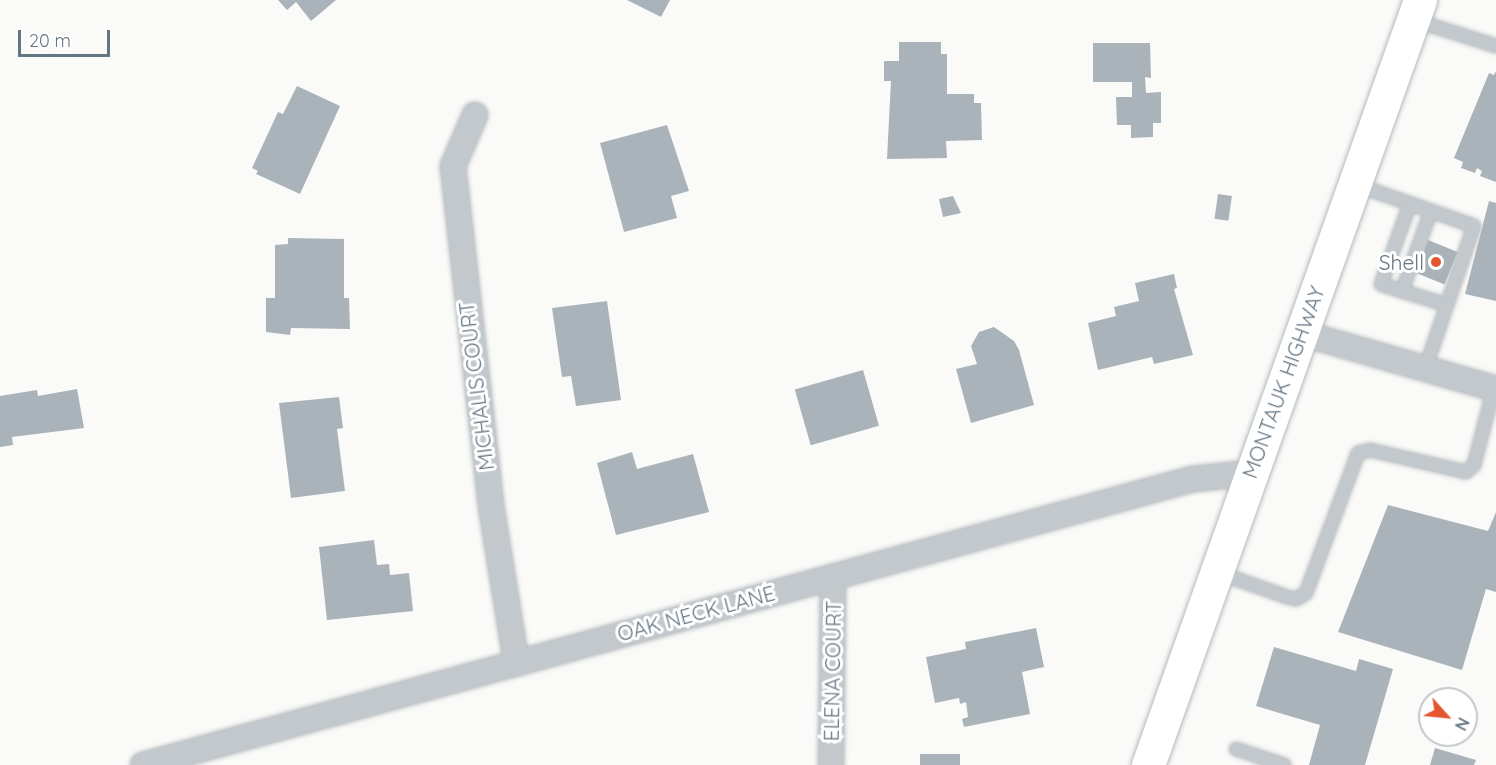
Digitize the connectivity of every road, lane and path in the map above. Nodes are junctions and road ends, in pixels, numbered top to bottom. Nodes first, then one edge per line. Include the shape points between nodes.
1 (1417, 10) edge
2 (1496, 46) edge
3 (475, 115) dead end
4 (1354, 184) junction
5 (1410, 204) junction
6 (1431, 211) junction
7 (1402, 291) junction
8 (1447, 305) junction
9 (1301, 333) junction
10 (1425, 369) junction
11 (1495, 388) edge
12 (1251, 472) junction
13 (1215, 572) junction
14 (833, 577) junction
15 (516, 660) junction
16 (1236, 749) dead end
17 (143, 765) edge
18 (831, 765) edge
19 (1148, 765) edge
20 (1284, 765) edge

1 - 2 lane
1 - 4 main road, MONTAUK HIGHWAY
3 - 15 street, MICHALIS COURT via 453,166 492,512
4 - 5 lane
4 - 9 main road, MONTAUK HIGHWAY
5 - 6 lane
5 - 7 lane via 1381,284
6 - 7 lane
6 - 8 lane via 1474,226
7 - 8 lane
8 - 10 lane
9 - 10 street
9 - 12 main road, MONTAUK HIGHWAY
10 - 11 street
11 - 13 lane via 1474,465 1466,472 1370,450 1358,453 1306,593 1296,599 1287,597
12 - 13 main road, MONTAUK HIGHWAY
12 - 14 street, OAK NECK LANE via 1193,478
13 - 19 main road, MONTAUK HIGHWAY
14 - 15 street, OAK NECK LANE
14 - 18 street, ELENA COURT
15 - 17 street, OAK NECK LANE
16 - 20 lane

